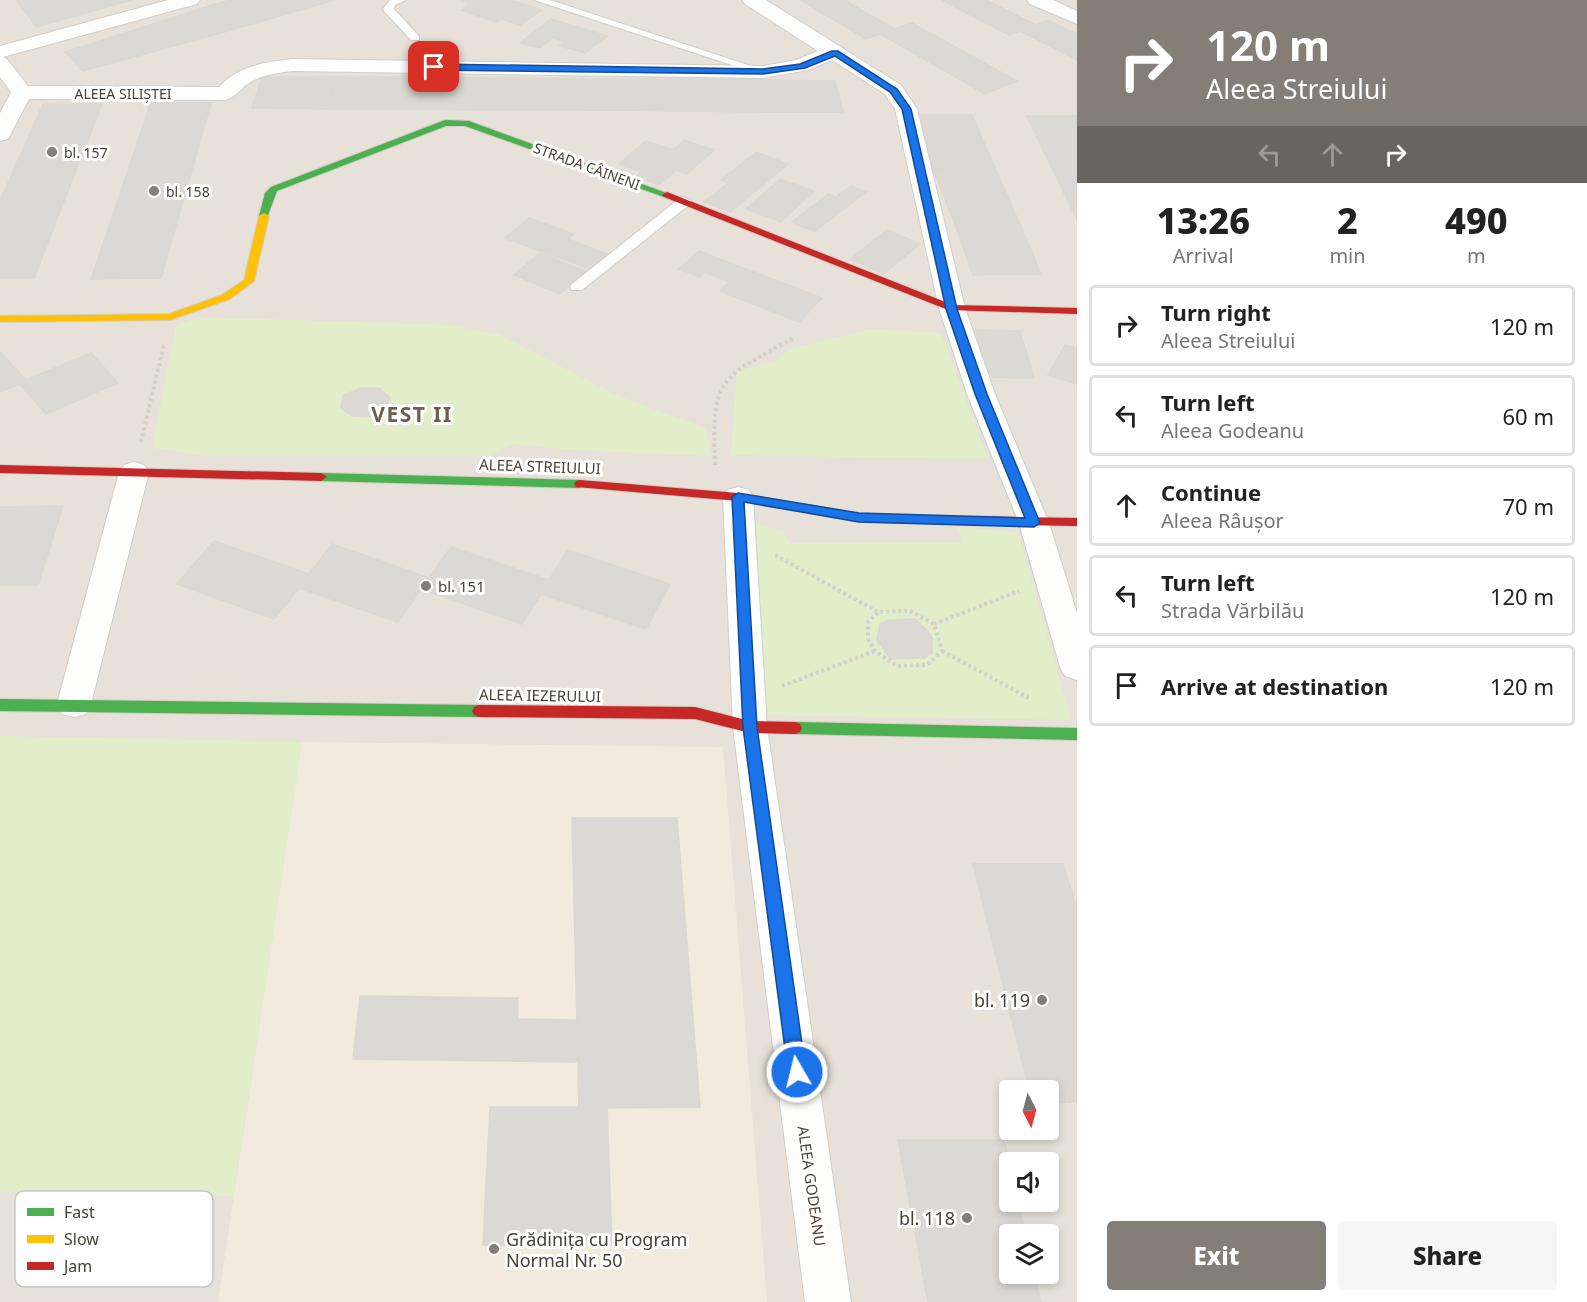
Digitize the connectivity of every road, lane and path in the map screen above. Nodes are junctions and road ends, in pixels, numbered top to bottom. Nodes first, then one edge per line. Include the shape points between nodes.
1 (190, 0) edge
2 (401, 0) edge
3 (538, 0) edge
4 (752, 0) edge
5 (1037, 0) edge
6 (1077, 18) edge
7 (415, 38) dead end
8 (0, 52) edge
9 (835, 52) junction
10 (0, 63) edge
11 (763, 72) junction
12 (21, 93) junction
13 (0, 135) edge
14 (686, 201) junction
15 (577, 287) dead end
16 (952, 309) junction
17 (1077, 311) edge
18 (170, 317) junction
19 (0, 319) edge
20 (794, 338) dead end
21 (0, 469) edge
22 (134, 472) junction
23 (727, 496) junction
24 (1077, 522) edge
25 (1034, 523) junction
26 (741, 536) junction
27 (1050, 579) junction
28 (878, 612) junction
29 (934, 624) junction
30 (875, 651) junction
31 (942, 651) junction
32 (1077, 667) edge
33 (1035, 702) dead end
34 (74, 704) junction
35 (0, 705) edge
36 (749, 713) junction
37 (1077, 734) edge
38 (828, 1302) edge

1 - 8 street
2 - 7 lane via 391,3 388,9
3 - 11 lane
4 - 9 street
5 - 6 street
9 - 11 street via 801,66
9 - 16 street via 893,90 906,109
10 - 12 street
11 - 12 street, ALEEA SILIȘTEI via 292,65 249,73 234,81 225,94
12 - 13 street
14 - 15 lane
14 - 16 street, STRADA CÂINENI
14 - 18 street, STRADA CÂINENI via 466,123 445,123 274,189 249,281 226,297
16 - 17 street
16 - 25 street via 981,394
18 - 19 street
18 - 22 path
20 - 23 path via 727,379 718,397 713,431
21 - 22 street, ALEEA STREIULUI
22 - 23 street, ALEEA STREIULUI via 596,484
22 - 34 street
23 - 25 street, ALEEA STREIULUI via 859,518
23 - 26 street, ALEEA GODEANU
24 - 25 street, ALEEA STREIULUI
25 - 27 street
26 - 28 path
26 - 36 street, ALEEA GODEANU
27 - 29 path
27 - 32 street
28 - 29 path via 910,611
28 - 30 path via 868,622 868,639
29 - 31 path
30 - 31 path via 897,666 927,665
30 - 36 path
31 - 33 path
34 - 35 street, ALEEA IEZERULUI
34 - 36 street, ALEEA IEZERULUI
36 - 37 street, ALEEA IEZERULUI
36 - 38 street, ALEEA GODEANU

